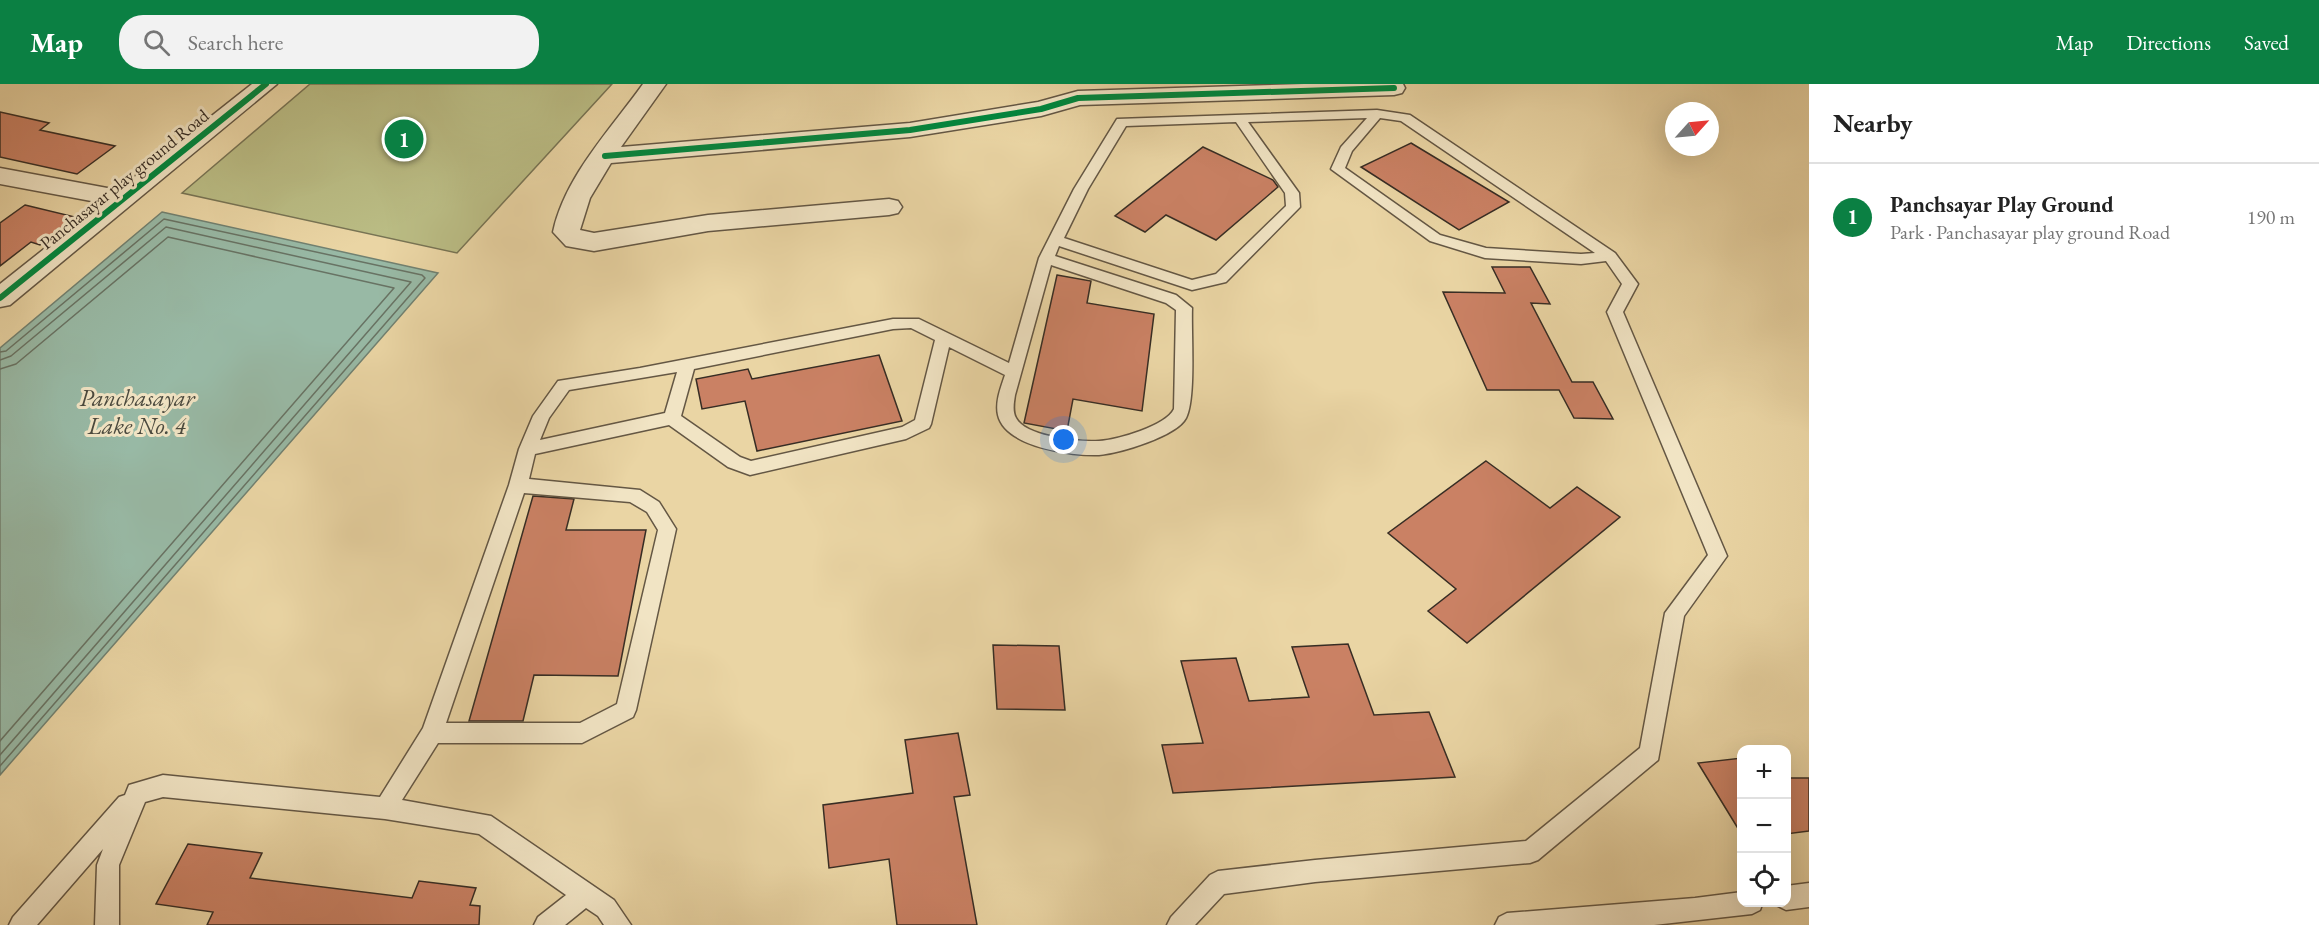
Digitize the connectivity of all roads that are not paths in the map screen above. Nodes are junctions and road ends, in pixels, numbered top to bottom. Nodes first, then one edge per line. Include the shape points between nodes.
1 (266, 84) edge
2 (655, 84) edge
3 (1394, 88) dead end
4 (1377, 114) junction
5 (1239, 118) junction
6 (605, 156) junction
7 (0, 176) edge
8 (123, 200) junction
9 (889, 207) dead end
10 (1056, 240) junction
11 (1610, 256) junction
12 (1046, 258) junction
13 (0, 298) edge
14 (943, 338) junction
15 (688, 363) junction
16 (1014, 372) junction
17 (672, 418) junction
18 (528, 448) junction
19 (518, 485) junction
20 (432, 733) junction
21 (137, 793) junction
22 (385, 808) junction
23 (586, 894) junction
24 (1809, 895) edge
25 (1791, 897) edge
26 (1737, 905) edge
27 (21, 925) edge
28 (107, 925) edge
29 (546, 925) edge
30 (619, 925) edge
31 (1179, 925) edge
32 (1507, 925) edge

1 - 8 street, Panchasayar play ground Road
2 - 6 street
3 - 6 street via 1077,98 1041,110 910,130
4 - 5 lane
4 - 11 lane via 1405,118
4 - 11 lane via 1346,150 1338,169 1434,238 1485,253 1581,259
5 - 10 lane via 1122,122 1081,189
5 - 10 lane via 1292,193 1293,207 1221,278 1192,285
6 - 9 street via 576,196 566,221 566,232 575,240 594,242 708,223
7 - 8 street
8 - 13 street, Panchasayar play ground Road
10 - 12 lane
11 - 31 lane via 1630,284 1615,312 1718,556 1675,613 1650,753 1530,852 1218,883
12 - 16 lane
12 - 16 lane via 1170,299 1184,308 1182,410 1174,422 1140,438 1101,448 1048,443 1017,431 1006,418
14 - 15 lane via 913,323 894,324
14 - 16 lane
14 - 17 lane via 923,424 906,433 750,468 734,462
15 - 17 lane
15 - 18 lane via 564,385 541,416
17 - 18 lane
18 - 19 lane
19 - 20 lane
19 - 20 lane via 634,495 653,507 667,529 626,710 582,733
20 - 22 lane
21 - 22 lane via 163,786
21 - 27 lane
21 - 28 lane via 108,865
22 - 23 lane via 483,824
23 - 29 lane
23 - 30 lane via 606,908
24 - 25 lane
26 - 32 lane

